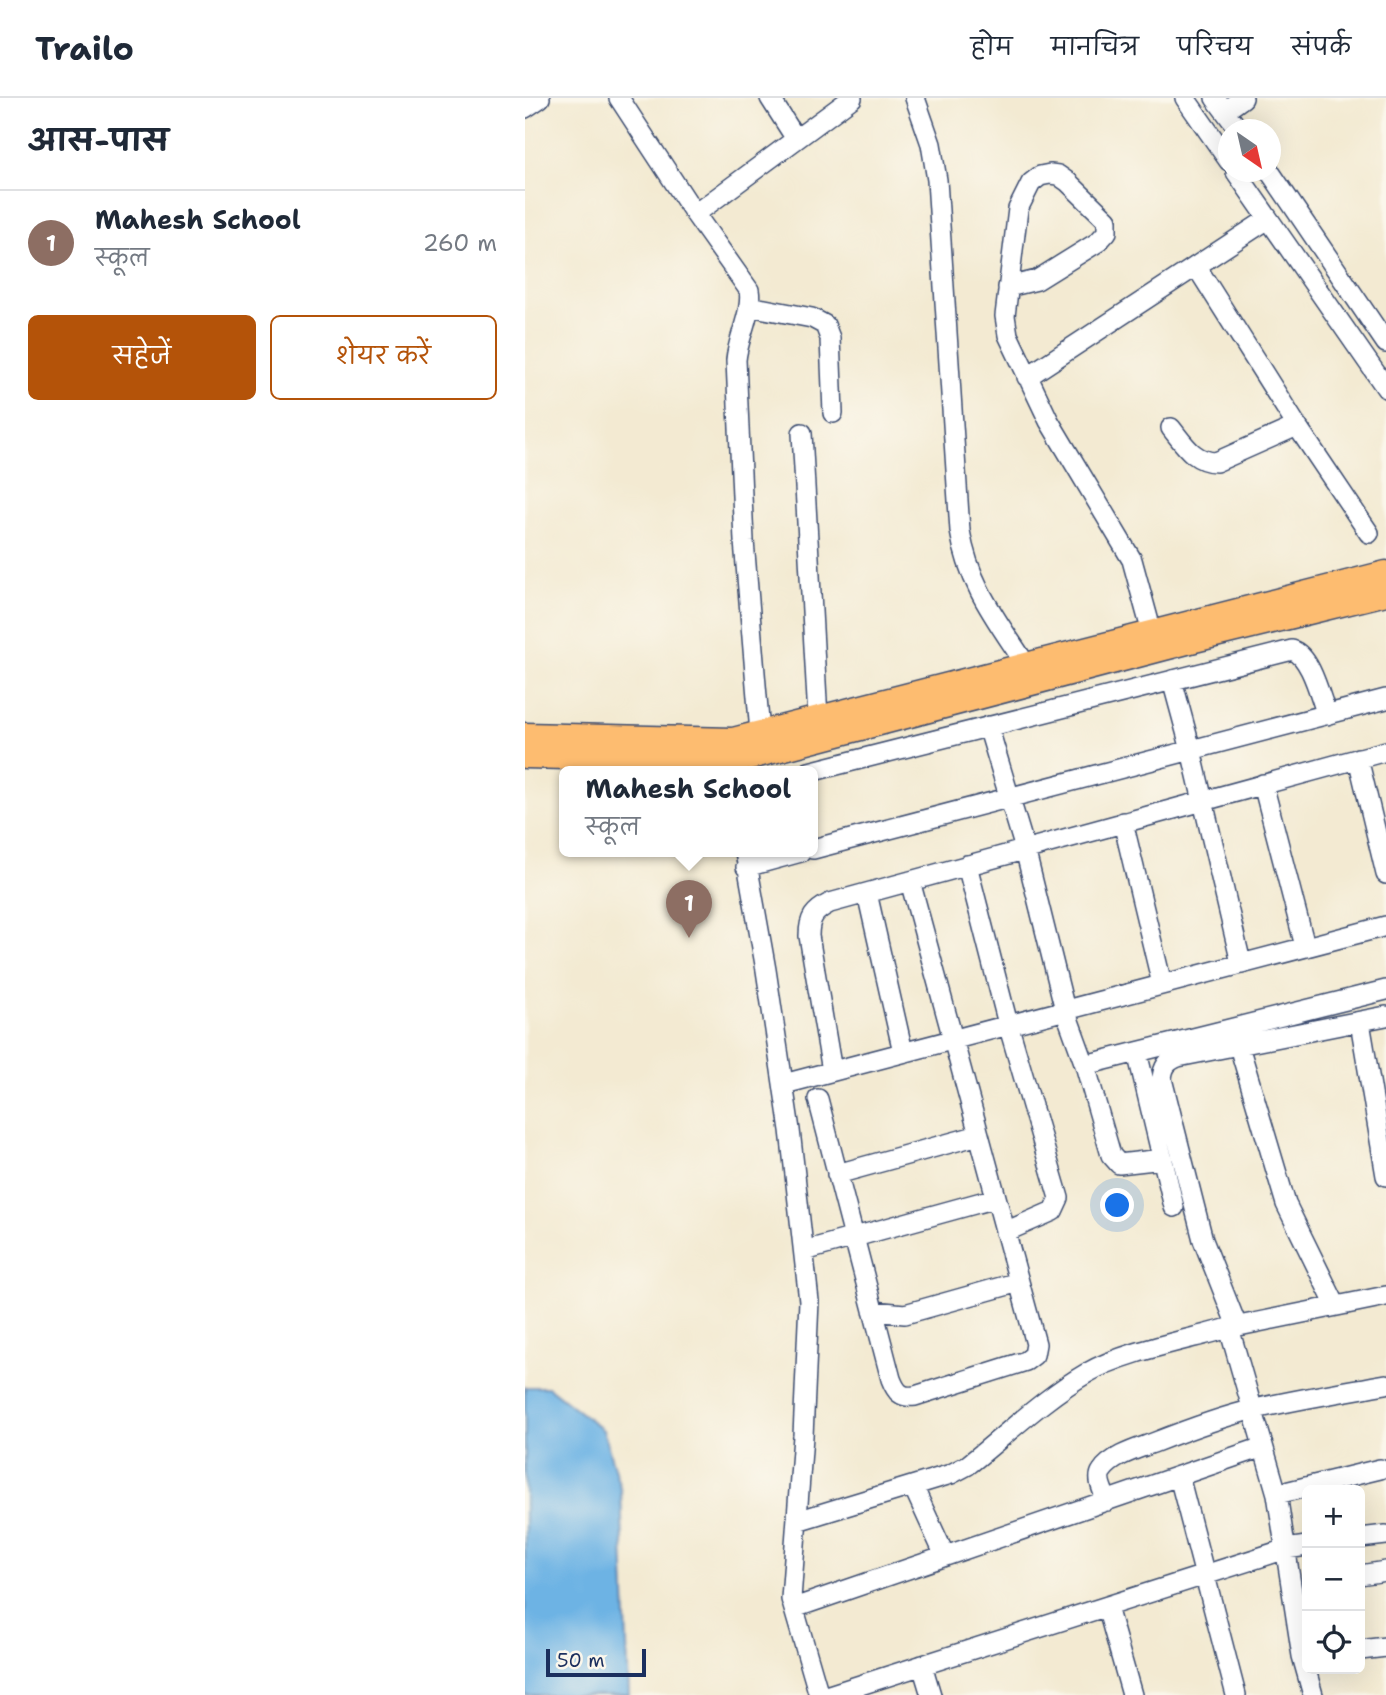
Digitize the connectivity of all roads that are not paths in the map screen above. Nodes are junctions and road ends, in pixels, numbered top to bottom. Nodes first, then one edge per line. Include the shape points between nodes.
1 (540, 98) edge
2 (619, 98) edge
3 (770, 98) edge
4 (852, 98) edge
5 (915, 98) edge
6 (1185, 98) edge
7 (1243, 98) edge
8 (1220, 104) edge
9 (525, 108) edge
10 (1231, 119) edge
11 (796, 139) junction
12 (1218, 145) edge
13 (1243, 182) edge
14 (1277, 182) edge
15 (695, 214) junction
16 (1268, 219) junction
17 (1196, 266) junction
18 (1008, 287) junction
19 (750, 306) junction
20 (1386, 344) edge
21 (1027, 377) junction
22 (1386, 388) edge
23 (833, 413) dead end
24 (1297, 426) junction
25 (1171, 428) dead end
26 (802, 433) dead end
27 (1369, 533) dead end
28 (1384, 588) edge
29 (1151, 633) junction
30 (1026, 665) junction
31 (1172, 680) junction
32 (1386, 699) edge
33 (1327, 715) junction
34 (818, 718) junction
35 (988, 726) junction
36 (760, 733) junction
37 (525, 735) edge
38 (1191, 750) junction
39 (1386, 751) edge
40 (525, 756) edge
41 (735, 758) edge
42 (1358, 758) junction
43 (818, 770) edge
44 (1263, 784) junction
45 (1007, 797) junction
46 (1202, 800) junction
47 (1123, 822) junction
48 (818, 848) edge
49 (1024, 849) junction
50 (754, 858) edge
51 (967, 865) junction
52 (1386, 874) edge
53 (910, 881) junction
54 (867, 893) junction
55 (1386, 926) edge
56 (1305, 946) junction
57 (1241, 963) junction
58 (1162, 984) junction
59 (1386, 990) edge
60 (1065, 1010) junction
61 (1386, 1016) edge
62 (1360, 1022) junction
63 (1008, 1024) junction
64 (952, 1039) junction
65 (1239, 1046) junction
66 (903, 1052) junction
67 (1137, 1052) junction
68 (1085, 1065) junction
69 (832, 1071) junction
70 (784, 1084) junction
71 (818, 1099) dead end
72 (979, 1135) junction
73 (1163, 1159) junction
74 (837, 1174) junction
75 (1386, 1175) edge
76 (996, 1198) junction
77 (1174, 1207) dead end
78 (1005, 1231) junction
79 (854, 1238) junction
80 (804, 1251) junction
81 (1019, 1282) junction
82 (1386, 1296) edge
83 (1336, 1306) junction
84 (873, 1311) junction
85 (1233, 1327) junction
86 (1386, 1384) edge
87 (1252, 1409) junction
88 (1263, 1447) junction
89 (1380, 1469) dead end
90 (1179, 1476) junction
91 (913, 1486) junction
92 (1276, 1494) junction
93 (1107, 1501) junction
94 (797, 1521) junction
95 (1386, 1535) edge
96 (1365, 1537) edge
97 (1302, 1547) edge
98 (1286, 1549) junction
99 (945, 1556) junction
100 (1386, 1571) edge
101 (1365, 1574) edge
102 (1204, 1575) junction
103 (1299, 1584) edge
104 (1107, 1607) junction
105 (793, 1608) junction
106 (1302, 1620) edge
107 (1386, 1647) edge
108 (1365, 1649) edge
109 (922, 1665) junction
110 (1309, 1674) edge
111 (1126, 1694) edge
112 (819, 1695) edge
113 (829, 1695) edge
114 (931, 1695) edge
115 (1236, 1695) edge
116 (1313, 1695) edge

1 - 9 street
2 - 15 street
3 - 11 street
4 - 11 street
5 - 30 street via 932,144 937,180 964,553 976,587
6 - 12 street
7 - 8 street
8 - 10 street
11 - 15 street
13 - 16 street
14 - 20 street
15 - 19 street via 749,290
16 - 17 street
16 - 22 street
17 - 21 street
17 - 24 street
18 - 18 street via 1024,194 1041,176 1058,175 1101,213 1107,220 1107,232 1037,280
18 - 21 street via 1006,325
19 - 23 street via 812,318 825,325
19 - 36 street via 736,360 744,541
21 - 29 street via 1132,561
24 - 25 street via 1216,462 1193,454
24 - 27 street
26 - 34 street
28 - 29 main road
28 - 41 main road
29 - 30 main road
30 - 34 main road
31 - 33 street via 1292,650 1299,652 1308,666
31 - 35 street
31 - 38 street
32 - 33 street
33 - 38 street
34 - 36 main road
35 - 43 street
35 - 45 street
36 - 41 main road
37 - 41 main road
38 - 45 street
38 - 46 street
39 - 42 street
40 - 41 main road
42 - 44 street
42 - 52 street
44 - 46 street
44 - 56 street
45 - 48 street
45 - 49 street
46 - 47 street
46 - 57 street
47 - 49 street
47 - 58 street
49 - 51 street
49 - 60 street
50 - 70 street
51 - 53 street
51 - 63 street
53 - 54 street
53 - 64 street
54 - 66 street
54 - 69 street via 818,909 809,924
55 - 56 street
56 - 57 street
57 - 58 street
58 - 60 street
59 - 67 street
60 - 63 street
60 - 68 street
61 - 62 street
62 - 65 street
62 - 75 street
63 - 64 street
63 - 78 street via 1059,1198 1053,1211
64 - 66 street
64 - 72 street
65 - 83 street via 1286,1204
65 - 85 street via 1171,1059 1162,1079 1203,1240
66 - 69 street
67 - 68 street
67 - 73 street
68 - 73 street via 1115,1161
69 - 70 street
70 - 80 street
71 - 74 street
72 - 74 street
72 - 76 street
73 - 77 street
74 - 79 street
76 - 78 street
76 - 79 street
78 - 81 street
79 - 80 street
79 - 84 street
80 - 94 street via 809,1301
81 - 84 street via 905,1314
81 - 84 street via 1036,1344 1034,1355 915,1396 902,1395 894,1387
82 - 83 street
83 - 85 street
85 - 87 street
85 - 91 street via 1122,1358 1089,1372 968,1465
86 - 87 street
87 - 88 street
87 - 93 street via 1111,1462 1100,1476
88 - 90 street
88 - 92 street
89 - 92 street
90 - 93 street
90 - 102 street
91 - 94 street
91 - 99 street
92 - 98 street
93 - 99 street
94 - 105 street
95 - 96 street
97 - 98 street
98 - 102 street
98 - 103 street
99 - 105 street
100 - 101 street
102 - 104 street
102 - 115 street
103 - 106 street
104 - 109 street
104 - 111 street
105 - 112 street
107 - 108 street
109 - 113 street
109 - 114 street
110 - 116 street

